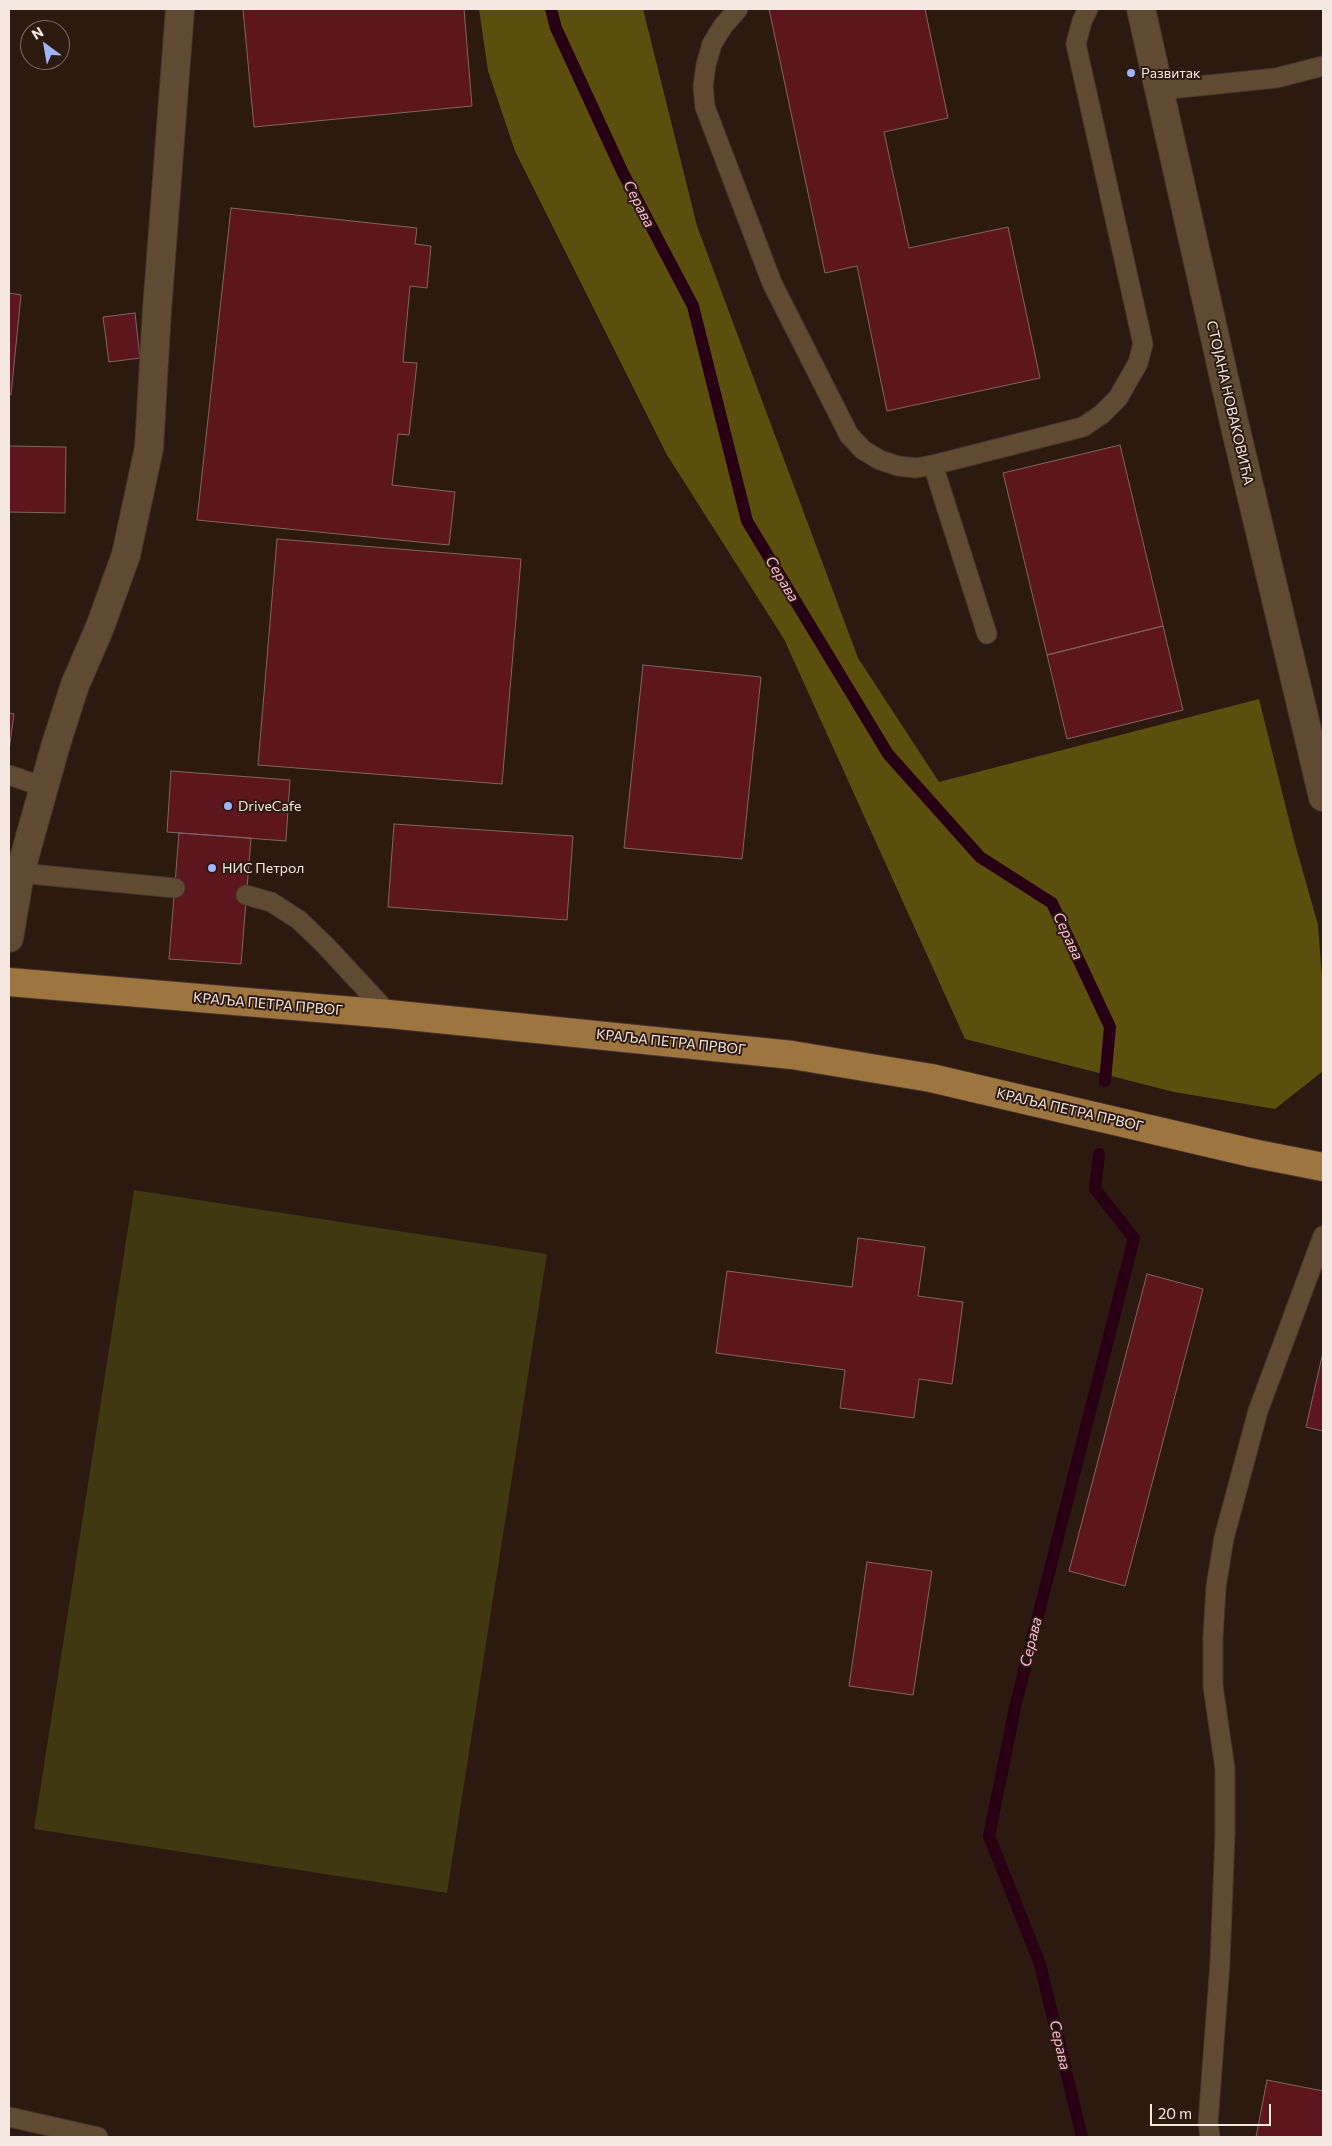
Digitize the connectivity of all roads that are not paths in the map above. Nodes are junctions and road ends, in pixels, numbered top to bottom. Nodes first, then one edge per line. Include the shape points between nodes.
1 (180, 9) edge
2 (738, 9) edge
3 (1088, 9) edge
4 (1141, 9) edge
5 (1323, 66) edge
6 (1160, 90) junction
7 (933, 465) junction
8 (987, 634) dead end
9 (9, 775) edge
10 (44, 787) junction
11 (1323, 797) edge
12 (20, 873) junction
13 (175, 888) dead end
14 (246, 895) dead end
15 (9, 938) edge
16 (9, 982) edge
17 (389, 1014) junction
18 (1323, 1167) edge
19 (1323, 1236) edge
20 (9, 2117) edge
21 (98, 2137) edge
22 (1210, 2137) edge

1 - 10 street via 149,448 126,555 75,685
2 - 7 lane via 712,44 703,86 704,107 772,284 850,435 863,450 898,466 916,468
3 - 7 lane via 1076,44 1143,344 1138,363 1118,398 1083,427
4 - 6 street, СТОЈАНА НОВАКОВИЋА
5 - 6 lane via 1276,78
6 - 11 street, СТОЈАНА НОВАКОВИЋА
7 - 8 lane
9 - 10 lane
10 - 12 street
12 - 13 lane
12 - 15 street
14 - 17 lane via 271,902 299,920
16 - 17 main road, КРАЉА ПЕТРА ПРВОГ
17 - 18 main road, КРАЉА ПЕТРА ПРВОГ via 774,1053 856,1065 932,1078
19 - 22 lane via 1258,1411 1224,1538 1216,1587 1213,1686 1225,1769 1225,1834 1220,1963 1208,2123
20 - 21 lane

